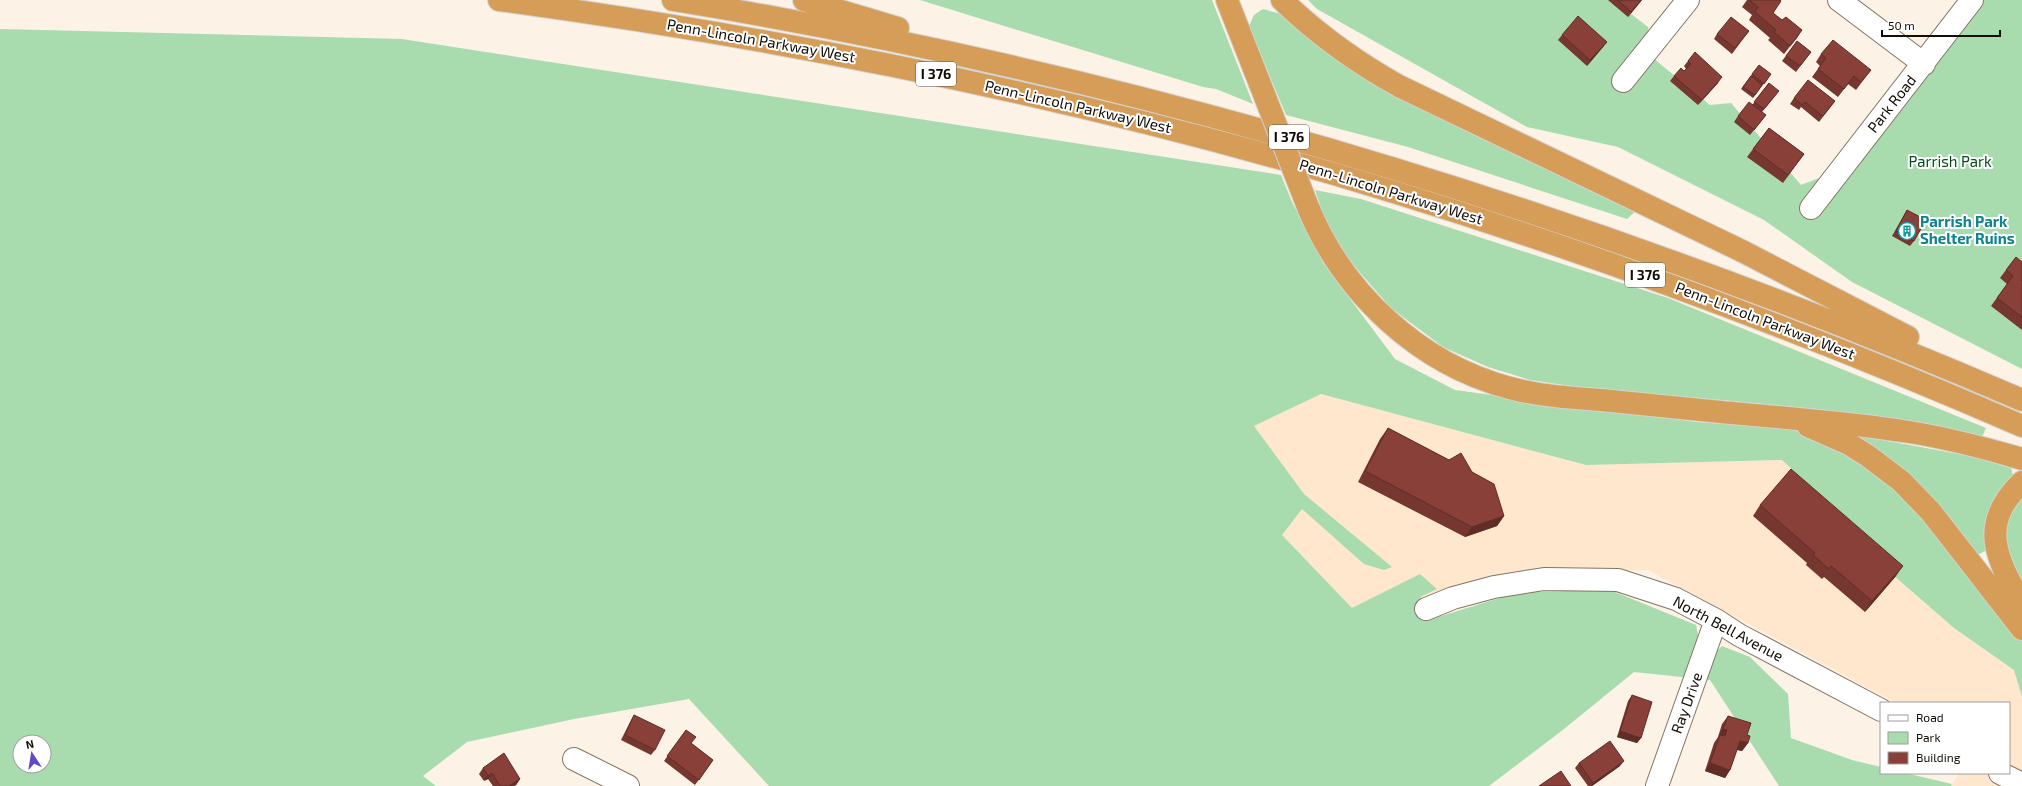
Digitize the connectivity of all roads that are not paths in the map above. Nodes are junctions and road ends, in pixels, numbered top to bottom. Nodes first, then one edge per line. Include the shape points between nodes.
1 (499, 0) edge
2 (673, 0) edge
3 (804, 0) edge
4 (1282, 0) edge
5 (1688, 0) edge
6 (1839, 0) edge
7 (1972, 0) edge
8 (1235, 6) edge
9 (1924, 64) junction
10 (1065, 79) junction
11 (1623, 81) dead end
12 (1811, 208) dead end
13 (2022, 399) edge
14 (1791, 418) junction
15 (2022, 426) edge
16 (2022, 458) edge
17 (2022, 482) edge
18 (2022, 604) edge
19 (1426, 609) dead end
20 (1716, 620) junction
21 (2022, 629) edge
22 (1880, 709) edge
23 (574, 760) dead end
24 (2002, 774) edge
25 (2022, 784) edge
26 (628, 786) edge
27 (1657, 786) edge

1 - 15 highway, Penn-Lincoln Parkway West / I 376 via 632,19 850,57 1060,102 1251,151 1392,191 1611,263 1826,343
2 - 10 highway, Penn-Lincoln Parkway West / I 376 via 840,29
3 - 10 highway
4 - 13 highway via 1345,54 1399,86 1742,251
5 - 11 street
6 - 9 street
7 - 9 street, Park Road
8 - 14 highway, bridge via 1260,84 1315,225 1337,263 1376,310 1421,347 1465,371 1510,388 1545,394
9 - 12 street, Park Road
10 - 13 highway, Penn-Lincoln Parkway West / I 376 via 1289,137 1517,206 1728,280 1835,321
14 - 16 highway via 1909,432
14 - 21 highway via 1849,444 1901,481 1931,512
17 - 18 highway via 2005,501 1994,532 1998,555
19 - 20 street, North Bell Avenue via 1453,598 1494,587 1544,579 1618,580 1676,599
20 - 22 street, North Bell Avenue
20 - 27 street, Ray Drive
23 - 26 street
24 - 25 street

